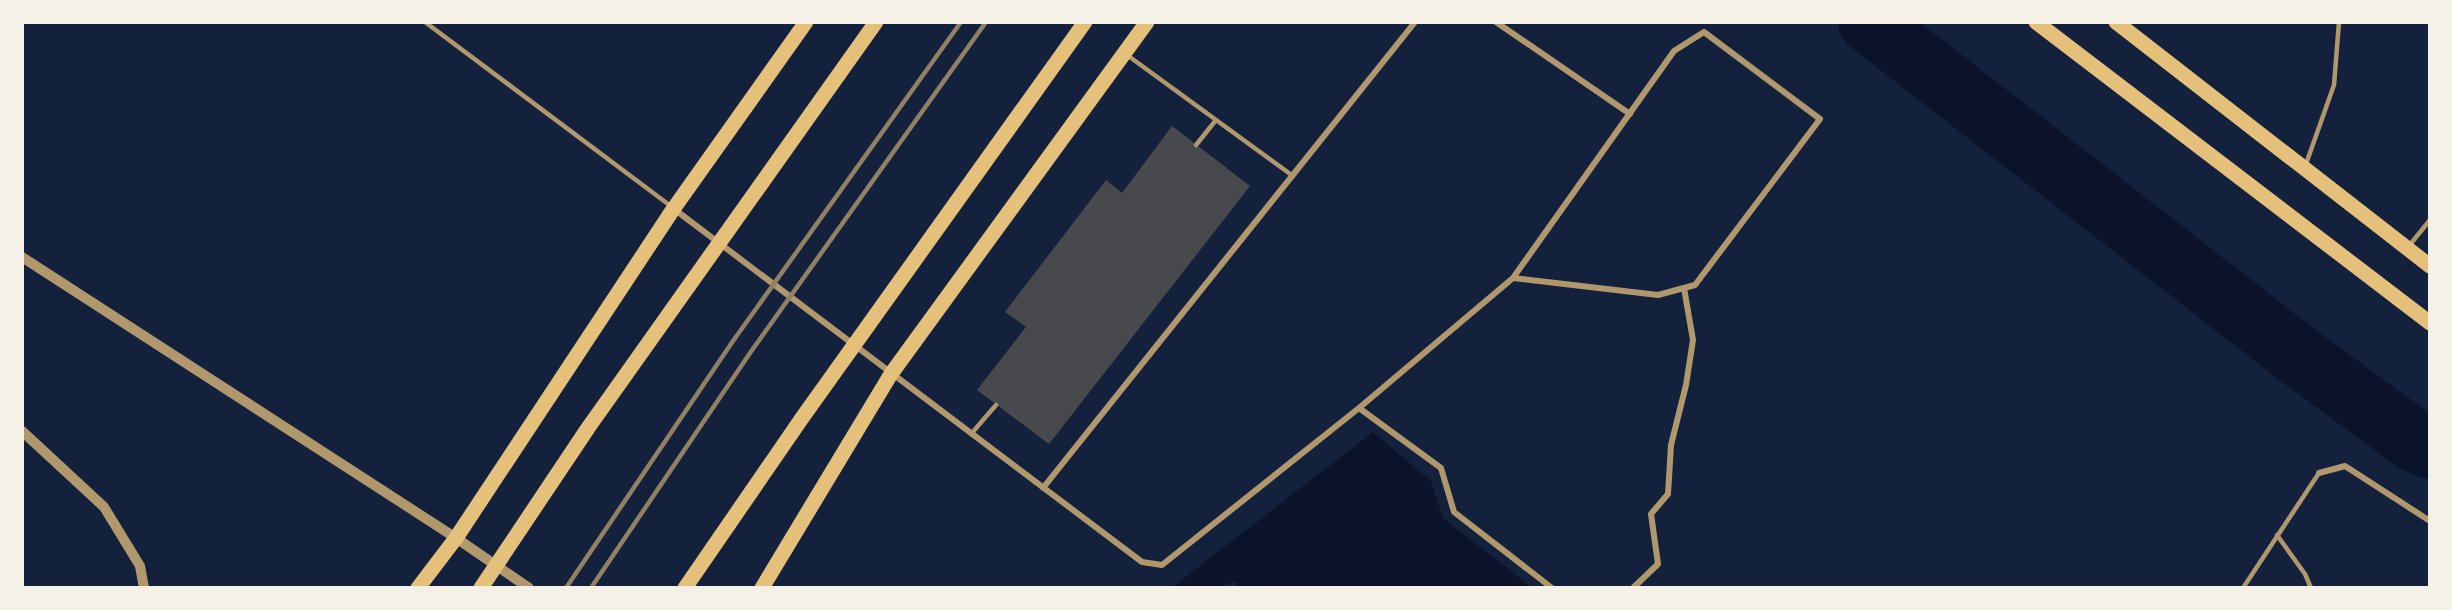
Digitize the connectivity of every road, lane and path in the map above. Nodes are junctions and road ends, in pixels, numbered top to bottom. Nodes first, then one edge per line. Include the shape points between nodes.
1 (425, 22) edge
2 (806, 22) edge
3 (876, 22) edge
4 (1085, 22) edge
5 (1147, 22) edge
6 (1415, 22) edge
7 (1496, 22) edge
8 (2036, 22) edge
9 (2116, 22) edge
10 (2339, 22) edge
11 (1124, 54) junction
12 (1630, 114) junction
13 (1216, 120) junction
14 (1196, 145) dead end
15 (2304, 170) junction
16 (1293, 176) junction
17 (674, 208) junction
18 (2430, 220) edge
19 (2407, 249) junction
20 (22, 257) edge
21 (2430, 266) edge
22 (1514, 278) junction
23 (1684, 288) junction
24 (2430, 323) edge
25 (891, 374) junction
26 (996, 405) dead end
27 (1359, 408) junction
28 (22, 431) edge
29 (971, 434) junction
30 (2319, 473) joint
31 (1043, 488) junction
32 (2430, 521) edge
33 (2277, 536) junction
34 (456, 538) junction
35 (144, 588) edge
36 (418, 588) edge
37 (481, 588) edge
38 (529, 588) edge
39 (686, 588) edge
40 (762, 588) edge
41 (1552, 588) edge
42 (1633, 588) edge
43 (2242, 588) edge
44 (2311, 588) edge

1 - 17 lane
2 - 17 main road
3 - 37 main road via 588,428
4 - 39 main road via 802,418
5 - 11 main road
6 - 16 street
7 - 12 street
8 - 24 main road
9 - 15 main road
10 - 15 lane via 2334,85
11 - 13 lane
11 - 25 main road
12 - 22 street
12 - 23 street via 1674,51 1704,32 1820,119 1695,285
13 - 14 lane
13 - 16 lane
15 - 19 main road
16 - 31 street
17 - 25 street
17 - 34 main road
18 - 19 lane
19 - 21 main road
20 - 34 street
22 - 23 street via 1658,295
22 - 27 street
23 - 42 street via 1693,340 1671,445 1668,494 1651,514 1658,564
25 - 29 street
25 - 40 main road
26 - 29 lane
27 - 31 street via 1162,565 1143,562
27 - 41 street via 1441,468 1454,512
28 - 35 street via 104,507 140,566
29 - 31 street
30 - 32 street via 2345,466
30 - 33 lane
33 - 43 lane
33 - 44 lane
34 - 36 main road
34 - 38 street

